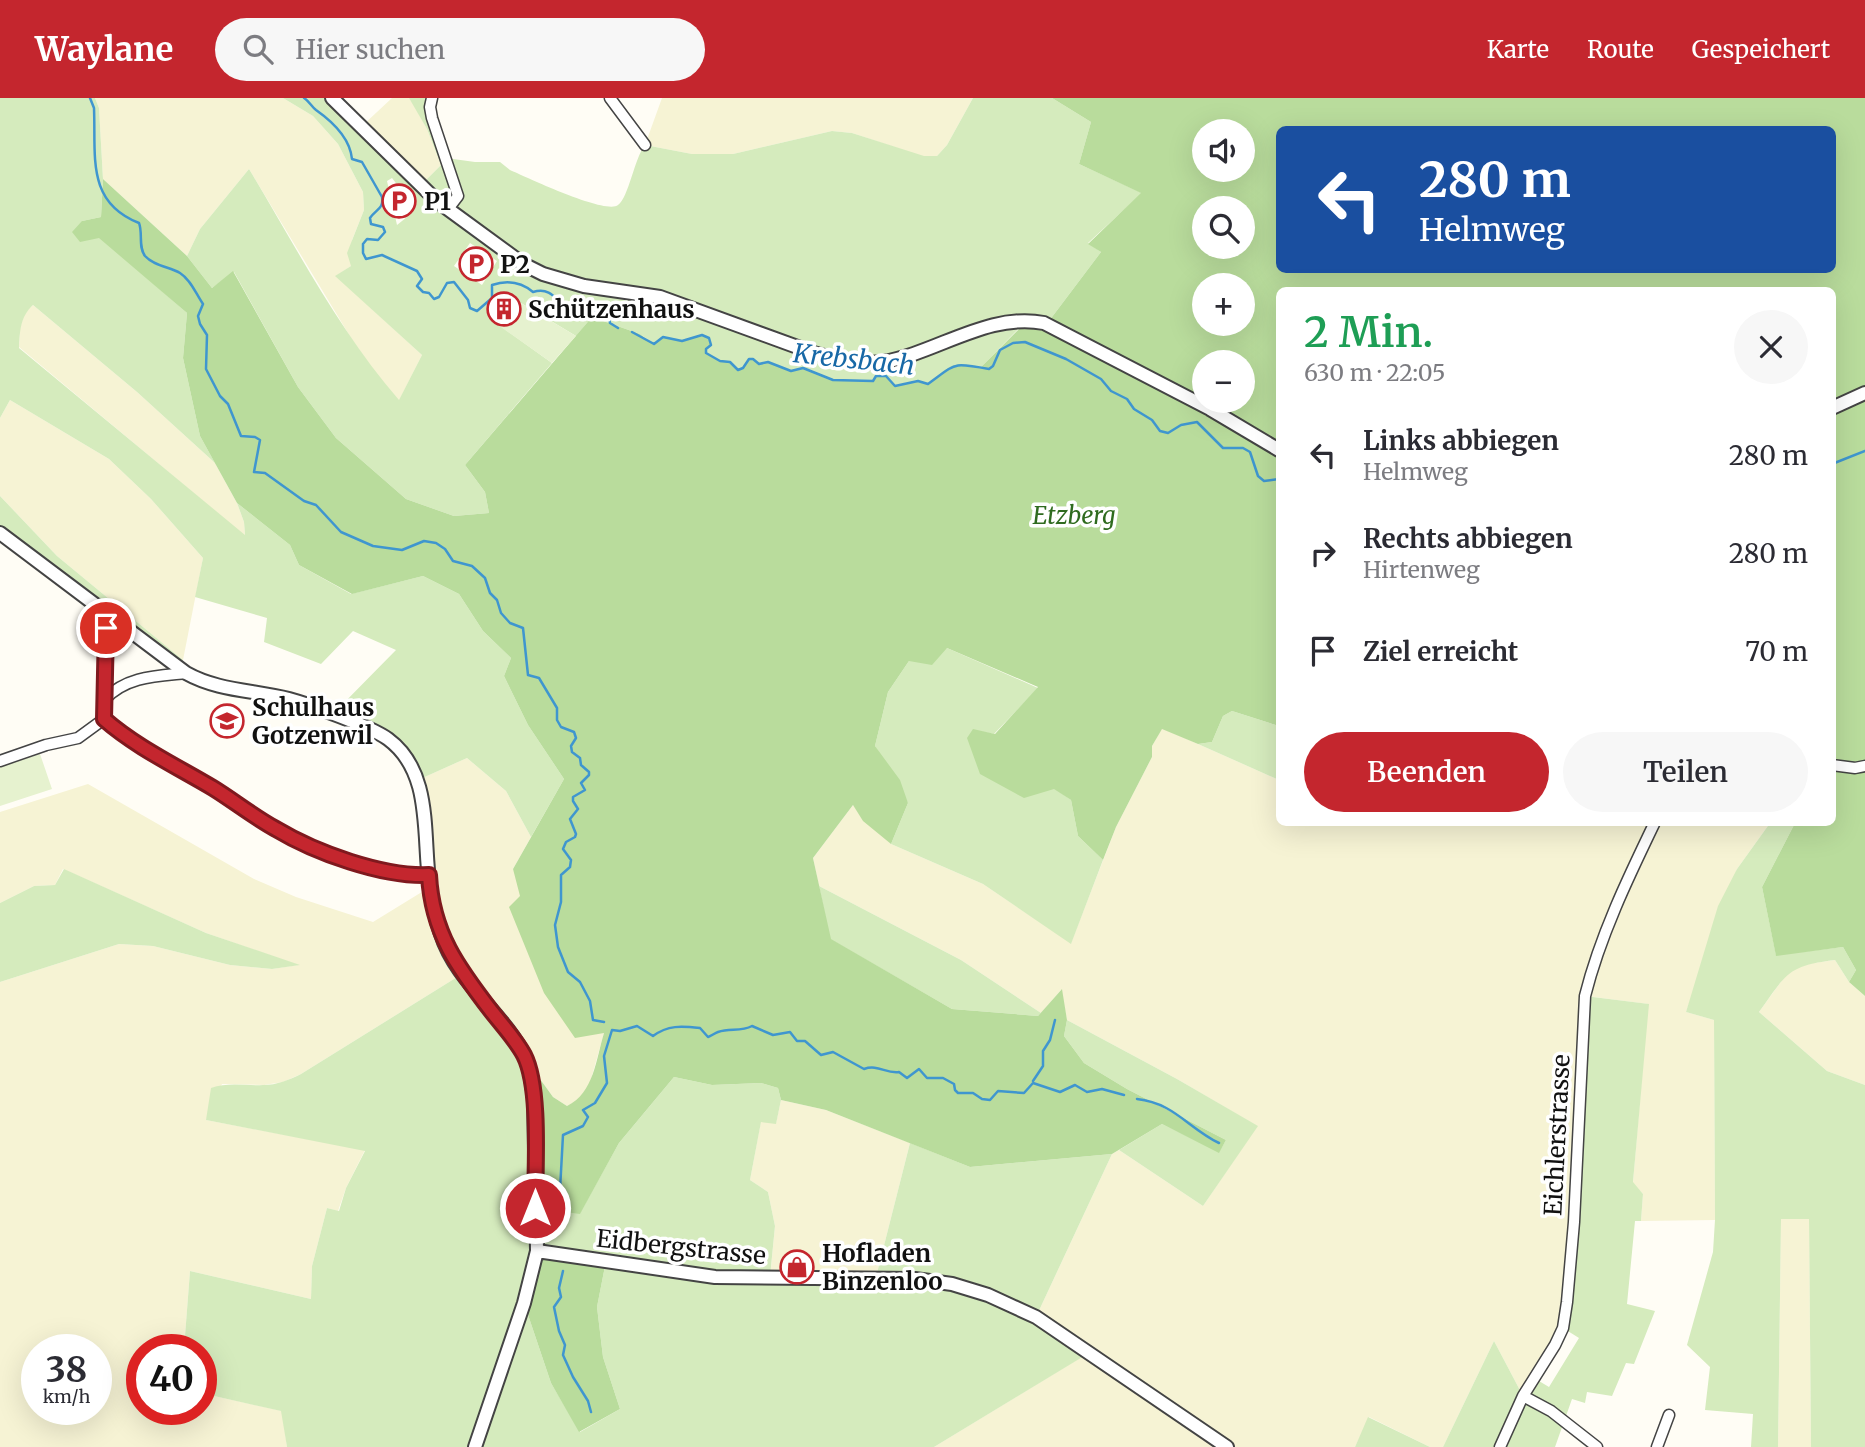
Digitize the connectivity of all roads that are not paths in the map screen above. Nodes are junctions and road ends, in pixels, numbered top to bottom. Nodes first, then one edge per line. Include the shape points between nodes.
1 (332, 98) edge
2 (432, 98) edge
3 (610, 98) edge
4 (645, 145) dead end
5 (449, 209) junction
6 (1865, 393) edge
7 (1836, 406) edge
8 (1276, 448) edge
9 (0, 533) edge
10 (107, 614) junction
11 (186, 673) junction
12 (105, 699) junction
13 (104, 719) junction
14 (0, 761) edge
15 (1836, 766) edge
16 (1865, 766) edge
17 (1653, 826) edge
18 (429, 875) junction
19 (537, 1251) junction
20 (1523, 1396) junction
21 (1669, 1415) dead end
22 (475, 1447) edge
23 (1227, 1447) edge
24 (1500, 1447) edge
25 (1597, 1447) edge
26 (1657, 1447) edge

1 - 5 street
2 - 5 street via 432,118 458,196
3 - 4 street
5 - 8 street via 543,274 584,286 660,297 835,359 883,362 1005,322 1044,323
6 - 7 street
9 - 10 street
10 - 11 street
10 - 12 street
11 - 12 street via 144,677
11 - 18 street via 219,687 290,700 390,741 418,780
12 - 13 street
13 - 14 street via 78,738
13 - 18 street via 122,736 276,830 388,873
15 - 16 street
17 - 20 street, Eichlerstrasse via 1594,961 1585,996 1563,1328
18 - 19 street via 441,936 462,974 525,1056 531,1074
19 - 22 street
19 - 23 street, Eidbergstrasse via 715,1277 915,1279 964,1287 1036,1317
20 - 24 street, Eichlerstrasse
20 - 25 street
21 - 26 street

